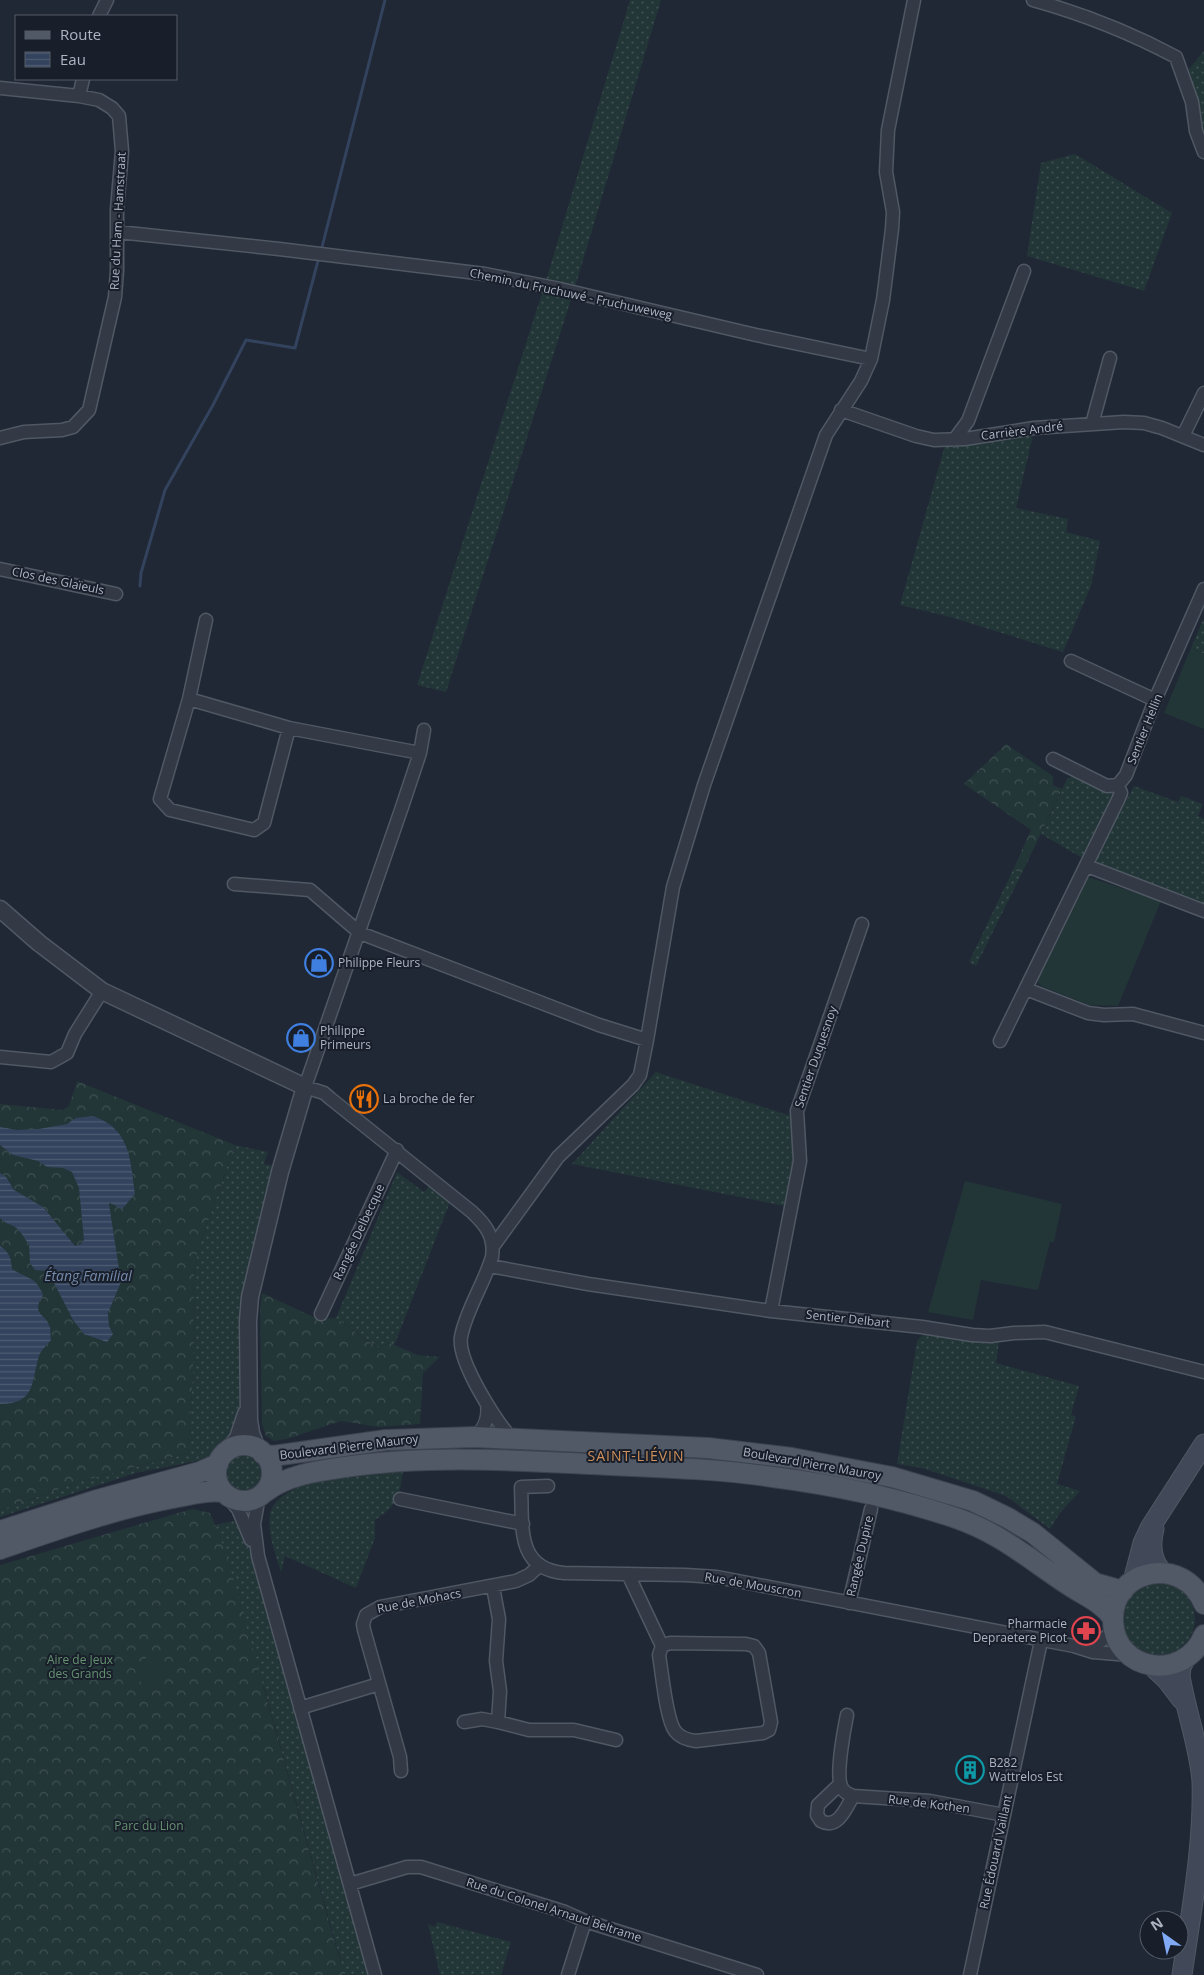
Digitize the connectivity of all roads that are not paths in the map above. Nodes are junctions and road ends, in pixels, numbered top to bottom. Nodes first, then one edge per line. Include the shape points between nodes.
1 (107, 0) edge
2 (914, 0) edge
3 (1034, 0) edge
4 (100, 15) edge
5 (83, 80) edge
6 (0, 88) edge
7 (79, 96) junction
8 (1204, 152) edge
9 (118, 232) junction
10 (1024, 272) dead end
11 (1110, 358) dead end
12 (871, 359) junction
13 (1204, 393) edge
14 (841, 410) junction
15 (1092, 424) junction
16 (1183, 436) junction
17 (0, 438) edge
18 (954, 440) junction
19 (1204, 445) edge
20 (0, 569) edge
21 (1200, 589) edge
22 (116, 594) dead end
23 (206, 620) dead end
24 (1071, 661) dead end
25 (189, 699) junction
26 (1156, 700) junction
27 (289, 728) junction
28 (424, 730) dead end
29 (420, 754) junction
30 (1053, 760) dead end
31 (1118, 785) junction
32 (1087, 866) junction
33 (234, 884) dead end
34 (0, 909) edge
35 (1204, 912) edge
36 (862, 924) dead end
37 (360, 933) junction
38 (1026, 989) junction
39 (102, 991) junction
40 (1204, 1033) edge
41 (648, 1040) junction
42 (1000, 1042) dead end
43 (0, 1057) edge
44 (305, 1087) junction
45 (397, 1150) junction
46 (494, 1245) junction
47 (490, 1266) junction
48 (771, 1311) junction
49 (321, 1314) dead end
50 (1204, 1372) edge
51 (248, 1394) junction
52 (487, 1404) junction
53 (475, 1437) junction
54 (512, 1439) junction
55 (1204, 1444) edge
56 (260, 1452) junction
57 (223, 1458) junction
58 (548, 1486) dead end
59 (225, 1493) junction
60 (262, 1494) junction
61 (400, 1500) dead end
62 (871, 1509) dead end
63 (1162, 1510) junction
64 (523, 1524) junction
65 (0, 1531) edge
66 (0, 1549) edge
67 (258, 1556) junction
68 (539, 1566) junction
69 (1164, 1573) junction
70 (628, 1574) junction
71 (1128, 1586) junction
72 (493, 1587) junction
73 (849, 1604) junction
74 (1204, 1604) edge
75 (1113, 1623) junction
76 (1042, 1641) junction
77 (662, 1646) junction
78 (1074, 1646) junction
79 (1197, 1648) edge
80 (1129, 1654) junction
81 (1151, 1665) junction
82 (379, 1684) junction
83 (1187, 1707) junction
84 (300, 1708) junction
85 (847, 1715) dead end
86 (464, 1722) dead end
87 (498, 1722) junction
88 (616, 1740) dead end
89 (400, 1772) dead end
90 (840, 1784) junction
91 (853, 1796) junction
92 (1004, 1815) junction
93 (1200, 1883) edge
94 (350, 1884) junction
95 (585, 1921) junction
96 (376, 1975) edge
97 (568, 1975) edge
98 (757, 1975) edge
99 (970, 1975) edge
100 (1182, 1975) edge

1 - 4 street
2 - 12 street via 888,130 886,172 893,212 892,229
3 - 8 street via 1136,37 1176,58 1192,102 1196,131
5 - 7 street
6 - 7 street, Rue du Ham - Hamstraat
7 - 9 street, Rue du Ham - Hamstraat via 99,100 118,116 122,151
9 - 12 street, Chemin du Fruchuwé - Fruchuweweg via 484,274
9 - 17 street, Rue du Ham - Hamstraat via 115,297 89,410 73,427
10 - 18 street via 968,421
11 - 15 street
12 - 14 street via 861,381
13 - 16 street
14 - 18 street, Carrière André via 924,438
14 - 41 street via 822,443 675,879
15 - 16 street, Carrière André via 1144,423
15 - 18 street, Carrière André
16 - 19 street, Carrière André
20 - 22 street, Clos des Glaïeuls
21 - 26 street, Sentier Hellin
23 - 25 street
24 - 26 street
25 - 27 street
25 - 27 street via 160,798 170,810 254,830 264,823
26 - 31 street, Sentier Hellin via 1126,775
27 - 29 street
28 - 29 street
29 - 37 street
30 - 31 street via 1108,786
31 - 32 street, Sentier Hellin via 1121,793
32 - 35 street
32 - 38 street, Sentier Hellin
33 - 37 street via 310,890
34 - 39 street
36 - 48 street, Sentier Duquesnoy via 797,1111 800,1161
37 - 41 street
37 - 44 street
38 - 40 street via 1088,1013 1133,1014
38 - 42 street, Sentier Hellin
39 - 43 street via 67,1053 52,1062
39 - 44 street
41 - 46 street via 636,1081 558,1157
44 - 45 street via 324,1093
44 - 51 street via 280,1172 250,1297
45 - 46 street via 481,1220
45 - 49 street, Rangée Delbecque
46 - 47 street
47 - 48 street, Sentier Delbart
47 - 52 street via 464,1326 460,1345 467,1368
48 - 50 street, Sentier Delbart via 983,1336 1045,1332
51 - 56 street via 250,1428
51 - 57 street via 241,1433
52 - 53 street via 486,1423
52 - 54 street
53 - 54 main road, Boulevard Pierre Mauroy
53 - 56 main road, Boulevard Pierre Mauroy via 386,1440 273,1456
54 - 71 main road, Boulevard Pierre Mauroy via 749,1452 892,1477 948,1492 996,1512 1042,1539 1096,1583
55 - 63 main road
56 - 57 main road via 242,1446
56 - 60 main road via 270,1464 271,1472
57 - 59 main road via 216,1477
57 - 65 main road via 200,1472
58 - 64 street via 521,1487
59 - 60 main road via 244,1501
59 - 66 main road via 205,1492 157,1501
59 - 67 street via 241,1515
60 - 67 street via 254,1524
60 - 75 main road, Boulevard Pierre Mauroy via 285,1479 332,1468 413,1459 467,1458 707,1469 776,1477 874,1495 973,1524 1019,1550 1100,1604
61 - 64 street
62 - 73 street, Rangée Dupire
63 - 69 main road via 1153,1531 1152,1543 1155,1562
63 - 71 main road via 1143,1543
64 - 68 street via 526,1548
67 - 84 street
68 - 70 street, Rue de Mouscron via 556,1572
68 - 72 street, Rue de Mohacs via 524,1579
69 - 71 main road via 1146,1575
69 - 74 main road via 1188,1582
70 - 73 street, Rue de Mouscron via 717,1577
70 - 77 street
71 - 75 main road via 1116,1604
72 - 82 street, Rue de Mohacs via 380,1607 370,1612 363,1627
72 - 87 street via 500,1620 496,1661 500,1691
73 - 76 street, Rue de Mouscron
75 - 78 street, Rue de Mouscron via 1105,1638 1098,1643
75 - 80 main road, Boulevard Pierre Mauroy via 1120,1644
76 - 78 street, Rue de Mouscron
76 - 92 street, Rue Édouard Vaillant
77 - 77 street via 659,1655 671,1723 678,1734 696,1741 769,1730 771,1722 759,1653 754,1646 680,1643
78 - 80 street, Rue de Mouscron via 1093,1652
79 - 81 main road via 1170,1665
79 - 83 main road via 1182,1664 1180,1672
80 - 81 main road
81 - 83 main road via 1171,1684
82 - 84 street
82 - 89 street, Rue de Mohacs via 400,1757
83 - 93 main road via 1201,1771
84 - 94 street
85 - 90 street
86 - 87 street
87 - 88 street via 529,1730 574,1730
90 - 91 street via 844,1792
90 - 91 street via 818,1805 817,1815 821,1821 827,1824 836,1822
91 - 92 street, Rue de Kothen via 930,1802
92 - 99 street, Rue Édouard Vaillant
93 - 100 main road
94 - 95 street, Rue du Colonel Arnaud Beltrame via 406,1867 421,1866
94 - 96 street
95 - 97 street
95 - 98 street, Rue du Colonel Arnaud Beltrame

